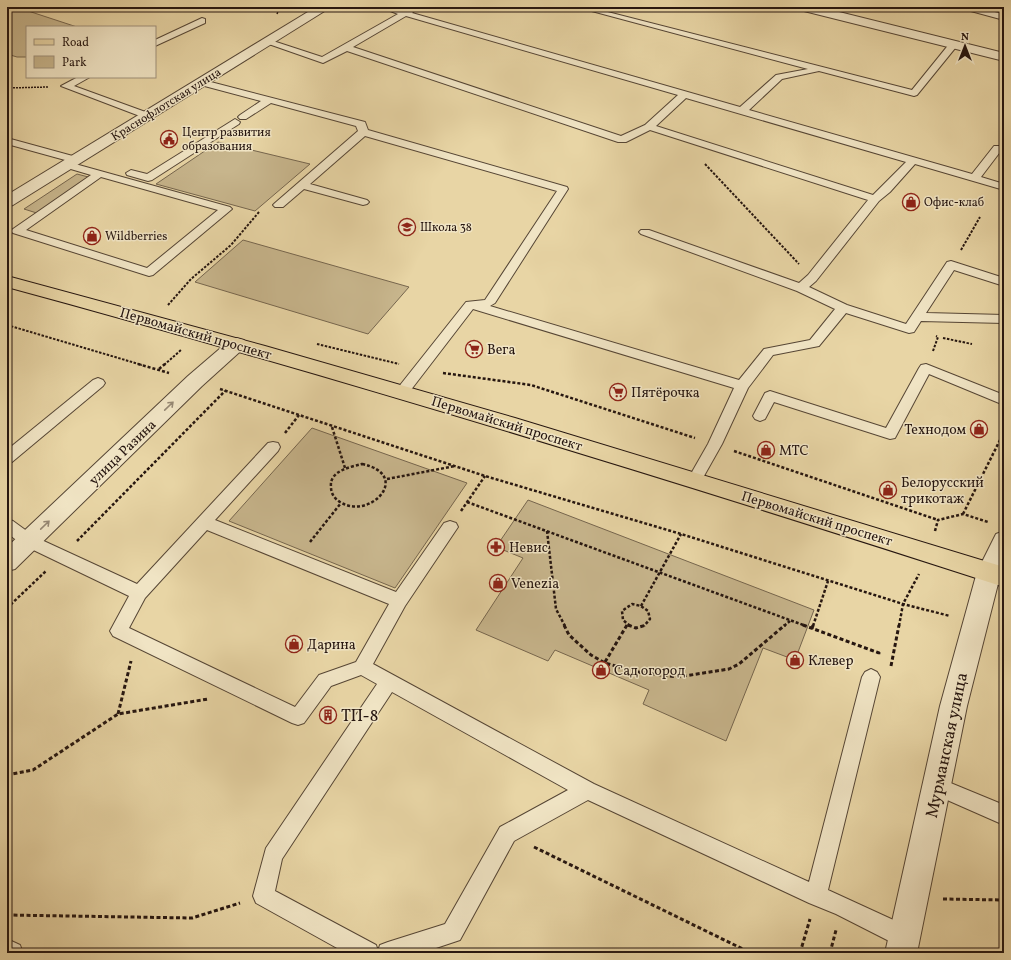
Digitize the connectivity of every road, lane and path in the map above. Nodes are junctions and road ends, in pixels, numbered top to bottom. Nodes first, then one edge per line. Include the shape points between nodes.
1 (325, 7) edge
2 (384, 7) edge
3 (416, 7) edge
4 (598, 7) edge
5 (804, 7) edge
6 (960, 7) edge
7 (821, 9) edge
8 (406, 13) junction
9 (1004, 17) edge
10 (202, 21) dead end
11 (267, 42) junction
12 (156, 43) edge
13 (953, 45) junction
14 (346, 48) junction
15 (1004, 57) edge
16 (820, 69) junction
17 (83, 78) edge
18 (200, 82) junction
19 (66, 86) junction
20 (7, 88) edge
21 (684, 95) junction
22 (268, 101) junction
23 (742, 111) junction
24 (148, 116) junction
25 (649, 127) junction
26 (363, 132) junction
27 (679, 137) junction
28 (7, 141) edge
29 (998, 148) dead end
30 (912, 160) junction
31 (72, 162) junction
32 (110, 168) dead end
33 (99, 174) junction
34 (974, 179) junction
35 (301, 185) junction
36 (1004, 187) edge
37 (875, 199) junction
38 (7, 202) edge
39 (363, 202) dead end
40 (279, 205) dead end
41 (259, 212) dead end
42 (980, 217) dead end
43 (645, 232) dead end
44 (970, 235) dead end
45 (812, 278) junction
46 (7, 281) edge
47 (1004, 282) edge
48 (801, 288) junction
49 (470, 305) junction
50 (166, 306) dead end
51 (843, 308) junction
52 (918, 317) junction
53 (1004, 319) edge
54 (7, 325) edge
55 (938, 337) dead end
56 (237, 344) junction
57 (972, 344) dead end
58 (420, 370) junction
59 (195, 382) junction
60 (98, 383) dead end
61 (742, 386) junction
62 (226, 391) junction
63 (402, 392) junction
64 (1004, 400) edge
65 (760, 416) dead end
66 (332, 426) junction
67 (1004, 432) edge
68 (715, 444) junction
69 (272, 447) dead end
70 (7, 458) edge
71 (456, 466) junction
72 (345, 468) junction
73 (485, 476) junction
74 (387, 479) junction
75 (695, 479) junction
76 (467, 502) junction
77 (341, 503) junction
78 (938, 520) dead end
79 (204, 522) junction
80 (7, 525) edge
81 (450, 527) joint
82 (547, 531) junction
83 (997, 531) edge
84 (681, 534) junction
85 (29, 541) junction
86 (62, 556) junction
87 (296, 559) junction
88 (7, 562) edge
89 (658, 572) junction
90 (996, 574) edge
91 (828, 581) junction
92 (139, 593) junction
93 (399, 601) junction
94 (903, 604) dead end
95 (641, 606) junction
96 (7, 608) edge
97 (790, 620) junction
98 (627, 625) junction
99 (812, 629) junction
100 (137, 639) junction
101 (879, 653) dead end
102 (605, 663) junction
103 (362, 667) junction
104 (871, 677) dead end
105 (388, 683) junction
106 (246, 692) junction
107 (118, 714) junction
108 (7, 775) edge
109 (936, 786) junction
110 (587, 790) junction
111 (1004, 815) edge
112 (507, 834) junction
113 (263, 896) junction
114 (816, 896) junction
115 (915, 898) junction
116 (1004, 900) edge
117 (7, 915) edge
118 (903, 945) edge
119 (7, 950) edge
120 (12, 953) edge
121 (368, 953) edge
122 (388, 953) edge
123 (751, 953) edge
124 (800, 953) edge

1 - 11 street, Краснофлотская улица
2 - 8 lane
3 - 8 lane
4 - 16 lane via 592,10
5 - 7 street
6 - 9 lane
7 - 13 street
8 - 14 lane
8 - 21 lane
10 - 12 lane
11 - 14 lane via 323,60
11 - 18 street, Краснофлотская улица
13 - 15 street
13 - 16 lane via 914,93
14 - 25 lane via 622,140
16 - 23 lane via 779,77
17 - 19 lane
18 - 22 lane
18 - 24 street, Краснофлотская улица
19 - 20 path
19 - 24 lane
21 - 23 lane
21 - 25 lane
22 - 26 lane via 361,124
22 - 32 lane via 148,178
23 - 30 lane
24 - 31 street, Краснофлотская улица
25 - 27 lane
26 - 35 lane
26 - 49 lane via 563,189 489,303
27 - 37 lane
27 - 45 path
28 - 31 lane
29 - 34 lane
30 - 34 lane
30 - 37 lane
31 - 33 lane
31 - 38 street, Краснофлотская улица
33 - 33 lane via 17,231 149,272 226,209
34 - 36 lane
35 - 39 lane
35 - 40 lane
37 - 45 lane
41 - 50 path via 231,245 191,279
42 - 44 path
43 - 48 lane
45 - 48 lane
46 - 56 main road, Первомайский проспект
47 - 52 lane via 951,265
48 - 51 lane
49 - 58 lane
49 - 61 lane
51 - 52 lane via 909,330
51 - 61 lane via 814,343 769,352
52 - 53 lane
54 - 59 path
55 - 57 path
56 - 59 street, улица Разина
56 - 63 main road, Первомайский проспект
58 - 63 lane
58 - 68 path via 531,385
59 - 62 path
85 -> 59 street, улица Разина
60 - 70 lane
61 - 68 lane
62 - 66 path
62 - 86 path
63 - 75 main road, Первомайский проспект
64 - 65 lane via 926,368 890,434 770,396
66 - 71 path
66 - 72 path
67 - 83 path via 964,514
68 - 75 lane
68 - 78 path
69 - 79 lane
71 - 73 path
71 - 74 path
72 - 74 path via 362,464 373,466 382,471
72 - 77 path via 332,477 329,485 331,493
73 - 76 path
73 - 84 path
74 - 77 path via 386,488 375,501 355,506
75 - 90 main road, Первомайский проспект
76 - 81 path
76 - 82 path
77 - 87 path
79 - 87 lane
79 - 92 lane
80 - 85 lane
81 - 93 lane
82 - 89 path
82 - 102 path via 556,609 569,635
83 - 90 street, Мурманская улица
84 - 89 path
84 - 91 path
85 - 86 lane
85 - 88 street, улица Разина
86 - 92 lane
86 - 96 path
87 - 93 lane
89 - 95 path
89 - 97 path
90 - 109 street, Мурманская улица via 974,622
91 - 94 path
91 - 99 path
92 - 100 lane via 119,631
93 - 103 lane
95 - 98 path via 632,604 622,611 622,619
95 - 98 path via 648,611 648,623 641,628
97 - 99 path
97 - 102 path via 739,664 729,669 678,677 637,672
98 - 102 path
99 - 101 path
100 - 106 lane
100 - 107 path
103 - 105 lane
103 - 106 lane via 325,680 298,717
104 - 114 lane
105 - 110 lane
105 - 113 lane via 273,855
106 - 107 path
107 - 108 path via 33,770
109 - 111 lane
109 - 115 street, Мурманская улица
110 - 112 lane
110 - 114 lane
112 - 122 lane via 452,932
112 - 123 path
113 - 117 path via 192,918
113 - 121 lane
114 - 118 lane via 842,906
114 - 124 path
115 - 116 path
115 - 118 street, Мурманская улица
119 - 120 lane

